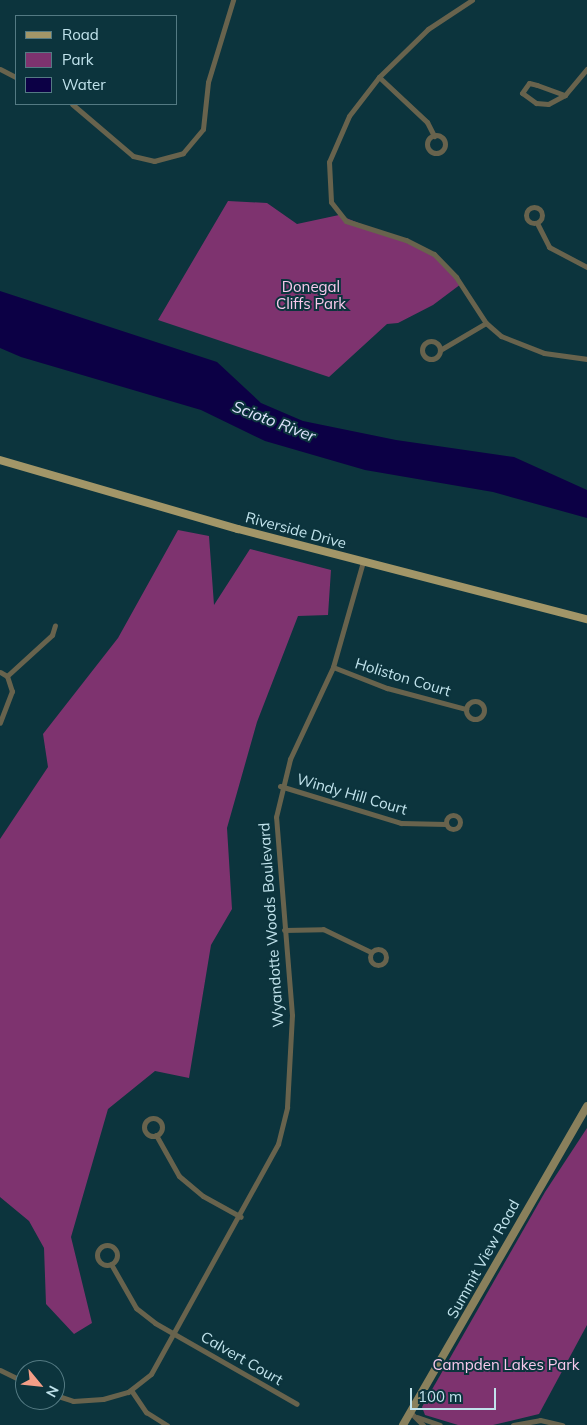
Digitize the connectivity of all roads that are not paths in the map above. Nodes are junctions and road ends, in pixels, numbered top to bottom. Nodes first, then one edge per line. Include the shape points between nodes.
1 (233, 0) edge
2 (472, 0) edge
3 (0, 69) edge
4 (587, 69) edge
5 (15, 76) edge
6 (379, 78) junction
7 (566, 94) junction
8 (73, 105) edge
9 (434, 136) dead end
10 (537, 223) dead end
11 (587, 267) edge
12 (486, 323) junction
13 (440, 350) dead end
14 (587, 359) edge
15 (0, 460) edge
16 (363, 562) junction
17 (587, 619) edge
18 (55, 625) dead end
19 (333, 667) junction
20 (0, 672) edge
21 (7, 676) junction
22 (466, 709) dead end
23 (0, 723) edge
24 (280, 786) junction
25 (446, 824) dead end
26 (284, 930) junction
27 (371, 952) dead end
28 (587, 1106) edge
29 (156, 1135) dead end
30 (241, 1217) junction
31 (111, 1264) dead end
32 (175, 1334) junction
33 (0, 1370) edge
34 (15, 1377) edge
35 (131, 1390) junction
36 (65, 1398) edge
37 (297, 1404) dead end
38 (414, 1415) junction
39 (167, 1425) edge
40 (403, 1425) edge
41 (423, 1425) edge
42 (440, 1425) edge
43 (513, 1425) edge
44 (562, 1425) edge

1 - 8 street via 208,82 203,129 183,153 154,161 132,156
2 - 6 street via 428,29
3 - 5 street
4 - 7 street
6 - 9 street via 427,122
6 - 12 street via 345,121 330,156 328,191 343,219 406,240 434,254 456,277
7 - 7 street via 548,104 527,99 522,93 529,83
10 - 11 street via 549,247
12 - 13 street
12 - 14 street via 501,336 532,350
15 - 16 main road, Riverside Drive
16 - 17 main road, Riverside Drive
16 - 19 street, Wyandotte Woods Boulevard
18 - 21 street via 52,635
19 - 22 street, Holiston Court via 387,688
19 - 24 street, Wyandotte Woods Boulevard
20 - 21 street
21 - 23 street via 12,691
24 - 25 street, Windy Hill Court via 402,824
24 - 26 street, Wyandotte Woods Boulevard via 276,817
26 - 27 street via 323,929
26 - 30 street, Wyandotte Woods Boulevard via 292,1016 287,1107 278,1144
28 - 38 street, Summit View Road
29 - 30 street via 179,1176 203,1196
30 - 32 street, Wyandotte Woods Boulevard
31 - 32 street, Calvert Court via 136,1308
32 - 35 street, Wyandotte Woods Boulevard via 151,1374
32 - 37 street, Calvert Court
33 - 34 street
35 - 36 street, Wyandotte Woods Boulevard via 103,1399 73,1401
35 - 39 street via 146,1412
38 - 40 street, Summit View Road
38 - 41 street
38 - 42 street
43 - 44 street via 540,1420

